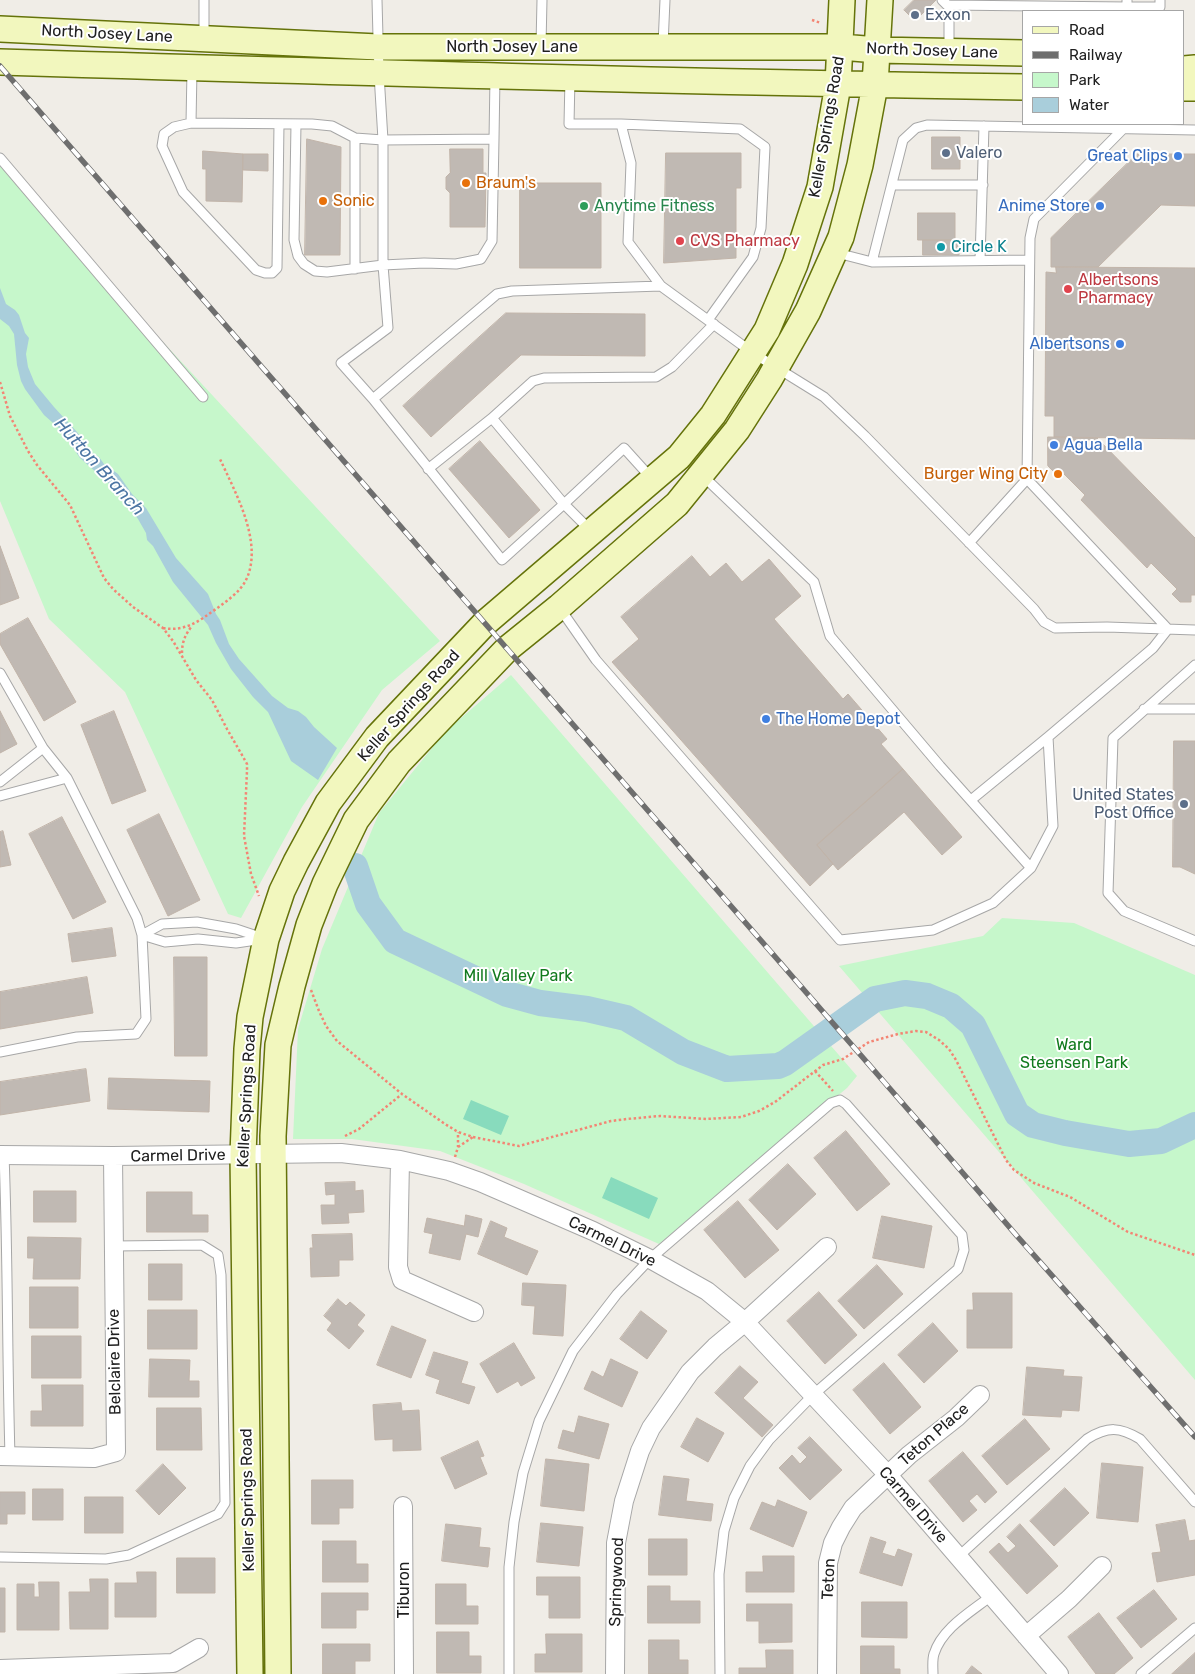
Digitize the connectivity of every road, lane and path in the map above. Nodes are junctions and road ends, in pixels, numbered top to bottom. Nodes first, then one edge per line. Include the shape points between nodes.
1 (204, 0) edge
2 (377, 0) edge
3 (542, 0) edge
4 (665, 0) edge
5 (842, 0) edge
6 (880, 0) edge
7 (1160, 0) edge
8 (945, 2) edge
9 (1019, 3) edge
10 (1127, 6) edge
11 (812, 20) dead end
12 (822, 23) dead end
13 (0, 29) edge
14 (204, 38) junction
15 (378, 47) junction
16 (541, 47) junction
17 (663, 47) junction
18 (841, 47) junction
19 (877, 50) junction
20 (949, 52) junction
21 (1022, 54) edge
22 (0, 62) edge
23 (82, 65) junction
24 (192, 68) junction
25 (379, 74) junction
26 (495, 76) junction
27 (570, 78) junction
28 (838, 85) junction
29 (875, 85) junction
30 (1022, 87) edge
31 (191, 123) junction
32 (279, 124) junction
33 (296, 124) junction
34 (621, 124) junction
35 (984, 126) junction
36 (1125, 126) edge
37 (1195, 130) edge
38 (355, 138) junction
39 (494, 139) junction
40 (383, 140) junction
41 (0, 158) edge
42 (892, 185) junction
43 (983, 185) junction
44 (834, 252) junction
45 (980, 260) junction
46 (1029, 260) junction
47 (872, 262) junction
48 (383, 266) junction
49 (355, 269) junction
50 (662, 286) junction
51 (711, 322) junction
52 (753, 352) junction
53 (776, 367) junction
54 (0, 382) edge
55 (204, 397) dead end
56 (373, 399) junction
57 (492, 418) junction
58 (220, 459) dead end
59 (428, 469) junction
60 (701, 474) junction
61 (652, 479) junction
62 (1027, 479) junction
63 (564, 504) junction
64 (592, 532) junction
65 (969, 543) junction
66 (559, 607) junction
67 (192, 626) junction
68 (163, 628) junction
69 (1168, 629) junction
70 (1195, 630) edge
71 (182, 654) junction
72 (1195, 666) edge
73 (0, 674) edge
74 (1144, 709) junction
75 (1195, 709) edge
76 (1048, 738) junction
77 (43, 748) junction
78 (67, 778) junction
79 (0, 782) edge
80 (0, 796) edge
81 (971, 800) junction
82 (1031, 868) junction
83 (259, 900) dead end
84 (142, 935) junction
85 (266, 939) junction
86 (1195, 941) edge
87 (302, 949) junction
88 (310, 986) dead end
89 (0, 1052) edge
90 (815, 1071) junction
91 (402, 1094) junction
92 (840, 1100) junction
93 (458, 1132) junction
94 (340, 1137) dead end
95 (473, 1137) junction
96 (458, 1147) junction
97 (272, 1154) junction
98 (2, 1155) edge
99 (243, 1155) junction
100 (113, 1156) junction
101 (400, 1160) junction
102 (450, 1171) junction
103 (114, 1246) junction
104 (826, 1247) dead end
105 (1195, 1255) edge
106 (650, 1259) junction
107 (474, 1312) dead end
108 (745, 1322) junction
109 (813, 1395) junction
110 (980, 1395) dead end
111 (5, 1456) edge
112 (888, 1476) junction
113 (1195, 1502) edge
114 (403, 1506) dead end
115 (0, 1557) edge
116 (958, 1557) junction
117 (1102, 1566) dead end
118 (991, 1596) junction
119 (1195, 1628) edge
120 (1026, 1636) junction
121 (198, 1648) dead end
122 (0, 1669) edge
123 (250, 1674) edge
124 (278, 1674) edge
125 (404, 1674) edge
126 (509, 1674) edge
127 (615, 1674) edge
128 (720, 1674) edge
129 (827, 1674) edge
130 (933, 1674) edge
131 (1059, 1674) edge
132 (1141, 1674) edge

1 - 14 lane
2 - 15 lane
3 - 16 lane
4 - 17 lane
5 - 18 main road, Keller Springs Road
6 - 19 main road, Keller Springs Road
7 - 10 lane via 1160,7
8 - 9 lane
8 - 20 lane
9 - 10 lane
11 - 12 path
13 - 14 main road, North Josey Lane
14 - 15 main road, North Josey Lane
14 - 23 main road via 200,51 138,55
15 - 16 main road, North Josey Lane
15 - 25 lane
16 - 17 main road, North Josey Lane
17 - 18 main road, North Josey Lane
18 - 19 main road, North Josey Lane
18 - 28 main road, Keller Springs Road
19 - 20 main road, North Josey Lane
19 - 29 main road, Keller Springs Road
20 - 21 main road, North Josey Lane
22 - 23 main road, North Josey Lane
23 - 24 main road, North Josey Lane
24 - 25 main road, North Josey Lane
24 - 31 lane
25 - 26 main road, North Josey Lane
25 - 40 lane
26 - 27 main road, North Josey Lane
26 - 39 lane
27 - 28 main road, North Josey Lane
27 - 34 lane via 569,124
28 - 29 main road, North Josey Lane
28 - 52 main road, Keller Springs Road via 820,187 795,264 767,330
29 - 30 main road, North Josey Lane
29 - 44 main road, Keller Springs Road via 860,165
31 - 32 lane
31 - 32 lane via 174,127 164,134 162,146 183,192 256,270 264,273 272,273 277,268
32 - 33 lane
33 - 38 lane via 332,126
33 - 49 lane via 294,240 298,256 315,271
34 - 50 lane via 631,162 628,242
34 - 51 lane via 740,130 765,147 761,228 753,257
35 - 36 lane
35 - 42 lane via 927,125 916,128 903,140
35 - 43 lane
36 - 37 lane
36 - 46 lane via 1034,219
38 - 40 lane
38 - 49 lane
39 - 40 lane
39 - 48 lane via 492,241 481,259 456,264
40 - 48 lane
41 - 55 lane
42 - 43 lane
42 - 47 lane
43 - 45 lane
44 - 47 lane
44 - 53 main road, Keller Springs Road via 808,311
45 - 46 lane
45 - 47 lane
46 - 62 lane
48 - 49 lane
48 - 56 lane via 388,328 342,363
50 - 51 lane
50 - 56 lane via 497,294
51 - 52 lane
51 - 57 lane via 672,367 656,377 544,378 533,381
52 - 53 lane
52 - 61 main road, Keller Springs Road via 713,415 679,457
53 - 60 main road, Keller Springs Road via 737,430
53 - 65 lane via 824,397
54 - 68 path via 10,416 28,452 70,505 104,578 133,607
56 - 59 lane
57 - 59 lane
57 - 63 lane
58 - 67 path via 244,514 252,556 246,580 240,588
59 - 63 lane via 502,560
60 - 66 main road, Keller Springs Road via 677,504
60 - 81 lane via 814,582 830,636
61 - 63 lane via 624,448
61 - 64 main road, Keller Springs Road
62 - 65 lane
62 - 69 lane
63 - 64 lane
64 - 66 main road via 580,555 557,579 554,590
64 - 85 main road, Keller Springs Road via 485,624 377,738 328,803 282,892
65 - 69 lane via 1044,622 1055,628
66 - 82 lane via 596,660 840,940 933,930 993,903
66 - 87 main road, Keller Springs Road via 507,649 399,762 356,820 325,884
67 - 68 path via 172,630
67 - 71 path via 182,643
68 - 71 path
69 - 70 lane
69 - 76 lane via 1153,648
71 - 83 path via 247,764 244,836
72 - 74 lane
73 - 77 lane
74 - 75 lane
74 - 86 lane via 1113,738 1108,893 1124,911
76 - 81 lane
76 - 82 lane via 1053,826
77 - 78 lane
77 - 79 lane
78 - 80 lane
78 - 84 lane via 138,918
81 - 82 lane
84 - 85 lane via 164,942 198,939 236,943
84 - 85 lane via 162,924 197,922 236,929
84 - 89 lane via 146,1019 136,1034 77,1037
85 - 87 main road
85 - 99 main road, Keller Springs Road via 250,1017
87 - 97 main road, Keller Springs Road via 278,1045
88 - 91 path via 326,1026 337,1041
90 - 92 path
90 - 95 path via 775,1102 741,1117 660,1116 611,1121 519,1146
90 - 105 path via 843,1059 869,1042 898,1034 926,1032 949,1049 1014,1170 1034,1183 1077,1201 1128,1232
91 - 93 path
91 - 94 path via 349,1136
92 - 106 lane via 831,1103
92 - 109 lane via 962,1235 964,1250 958,1269
93 - 95 path
93 - 96 path
95 - 96 path
96 - 102 path
97 - 99 street, Carmel Drive
97 - 101 street, Carmel Drive via 341,1154
97 - 124 main road, Keller Springs Road
98 - 100 street, Carmel Drive
98 - 111 lane via 7,1250
99 - 100 street, Carmel Drive
99 - 123 main road, Keller Springs Road
100 - 103 street, Belclaire Drive
101 - 102 street, Carmel Drive
101 - 107 street via 398,1267 402,1280
102 - 106 street, Carmel Drive via 594,1231
103 - 111 street, Belclaire Drive via 116,1452 94,1458
103 - 115 lane via 202,1245 218,1255 225,1503 218,1514 129,1555 106,1559
104 - 108 street, Springwood
106 - 108 street, Carmel Drive via 707,1291
106 - 126 lane via 617,1294 573,1351 539,1421 523,1473 514,1522 509,1568
108 - 109 street, Carmel Drive
108 - 127 street, Springwood via 690,1372 651,1428 640,1451 624,1500 616,1543
109 - 112 street, Carmel Drive
109 - 128 lane via 769,1440 750,1466 734,1498 724,1531 719,1574
110 - 112 street, Teton Place
112 - 116 street, Carmel Drive
112 - 129 street, Teton via 853,1508 833,1543 828,1563
113 - 116 lane via 1140,1439 1114,1429 1100,1431 1087,1439
114 - 125 street, Tiburon
116 - 118 street, Carmel Drive
117 - 120 street
118 - 120 street, Carmel Drive
118 - 130 lane via 941,1640 934,1655
119 - 132 lane
120 - 131 street, Carmel Drive
121 - 122 street via 173,1663

